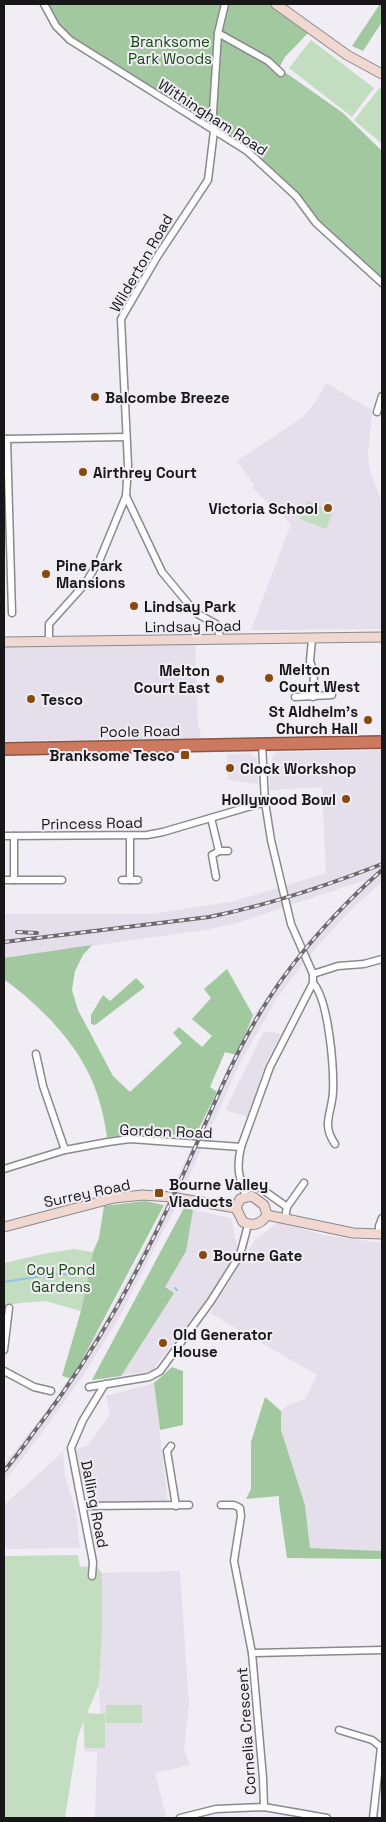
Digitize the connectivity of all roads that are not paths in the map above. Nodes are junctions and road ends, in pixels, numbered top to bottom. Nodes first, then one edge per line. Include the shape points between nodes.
1 (44, 4) edge
2 (225, 4) edge
3 (276, 4) edge
4 (218, 33) junction
5 (281, 73) dead end
6 (382, 74) edge
7 (214, 131) junction
8 (382, 283) edge
9 (380, 399) edge
10 (377, 412) dead end
11 (126, 437) junction
12 (5, 439) edge
13 (126, 496) junction
14 (12, 612) dead end
15 (382, 637) edge
16 (312, 639) junction
17 (220, 640) junction
18 (49, 641) junction
19 (4, 642) edge
20 (332, 695) dead end
21 (296, 697) dead end
22 (313, 697) junction
23 (382, 742) edge
24 (268, 744) junction
25 (4, 749) edge
26 (265, 802) junction
27 (212, 818) junction
28 (4, 836) edge
29 (14, 836) junction
30 (130, 836) junction
31 (219, 851) junction
32 (228, 851) dead end
33 (216, 877) dead end
34 (4, 880) edge
35 (14, 880) junction
36 (62, 880) dead end
37 (122, 880) dead end
38 (130, 880) junction
39 (138, 880) dead end
40 (382, 959) edge
41 (313, 974) junction
42 (313, 983) junction
43 (36, 1054) dead end
44 (335, 1144) dead end
45 (241, 1147) junction
46 (65, 1150) junction
47 (4, 1169) edge
48 (304, 1183) dead end
49 (256, 1185) dead end
50 (246, 1197) junction
51 (287, 1207) junction
52 (236, 1208) junction
53 (267, 1215) junction
54 (285, 1218) junction
55 (382, 1218) edge
56 (248, 1225) junction
57 (4, 1227) edge
58 (381, 1234) edge
59 (10, 1308) dead end
60 (4, 1350) edge
61 (4, 1371) edge
62 (105, 1384) junction
63 (89, 1387) dead end
64 (51, 1392) dead end
65 (171, 1446) dead end
66 (189, 1505) dead end
67 (221, 1505) dead end
68 (84, 1506) junction
69 (176, 1506) junction
70 (92, 1576) dead end
71 (382, 1650) edge
72 (252, 1653) junction
73 (339, 1730) dead end
74 (264, 1807) junction
75 (180, 1818) edge
76 (324, 1818) edge
77 (373, 1818) edge

1 - 7 street, Withingham Road via 56,26 70,40
2 - 4 street, Wilderton Road
3 - 6 street via 347,55
4 - 5 street
4 - 7 street, Wilderton Road
7 - 8 street, Withingham Road via 263,164 296,196 321,228
7 - 11 street, Wilderton Road via 208,180 157,256 121,320
9 - 10 street
11 - 12 street
11 - 13 street, Wilderton Road
12 - 14 street
13 - 17 street via 162,572 196,613 216,624
13 - 18 street, Wilderton Road via 100,559 84,584 49,624
15 - 16 street, Lindsay Road
16 - 17 street, Lindsay Road
16 - 22 street
17 - 18 street, Lindsay Road
18 - 19 street, Lindsay Road
20 - 22 street
21 - 22 street
23 - 24 highway, Poole Road
24 - 25 highway, Poole Road
24 - 26 street via 264,772
26 - 27 street, Princess Road
26 - 41 street via 291,924
27 - 30 street, Princess Road via 163,832
27 - 31 street
28 - 29 street, Princess Road
29 - 30 street, Princess Road
29 - 35 street
30 - 38 street
31 - 32 street
31 - 33 street via 212,855
34 - 35 street
35 - 36 street
37 - 38 street
38 - 39 street
40 - 41 street via 338,966
41 - 42 street
42 - 44 street via 325,1013 332,1048 333,1095 327,1128
42 - 45 street via 270,1068
43 - 46 street via 43,1086
45 - 46 street, Gordon Road via 130,1139
45 - 50 street via 238,1173
46 - 47 street, Gordon Road
48 - 51 street
49 - 51 street
50 - 52 street via 240,1199
50 - 53 street via 258,1199 266,1208
51 - 54 street
52 - 56 street
52 - 57 street, Surrey Road via 143,1195 114,1198
53 - 54 street
53 - 56 street via 260,1224
54 - 58 street via 353,1234
55 - 58 street
56 - 62 street via 240,1255 211,1302 160,1371 155,1375
59 - 60 street
61 - 64 street
62 - 63 street
62 - 68 street, Dalling Road via 71,1448
65 - 69 street via 167,1451
66 - 69 street
67 - 72 street, Cornelia Crescent via 240,1508 234,1561
68 - 69 street
68 - 70 street, Dalling Road via 93,1562
71 - 72 street, Cornelia Crescent
72 - 74 street, Cornelia Crescent
73 - 77 street via 372,1740 381,1747
74 - 75 street via 216,1809
74 - 76 street

